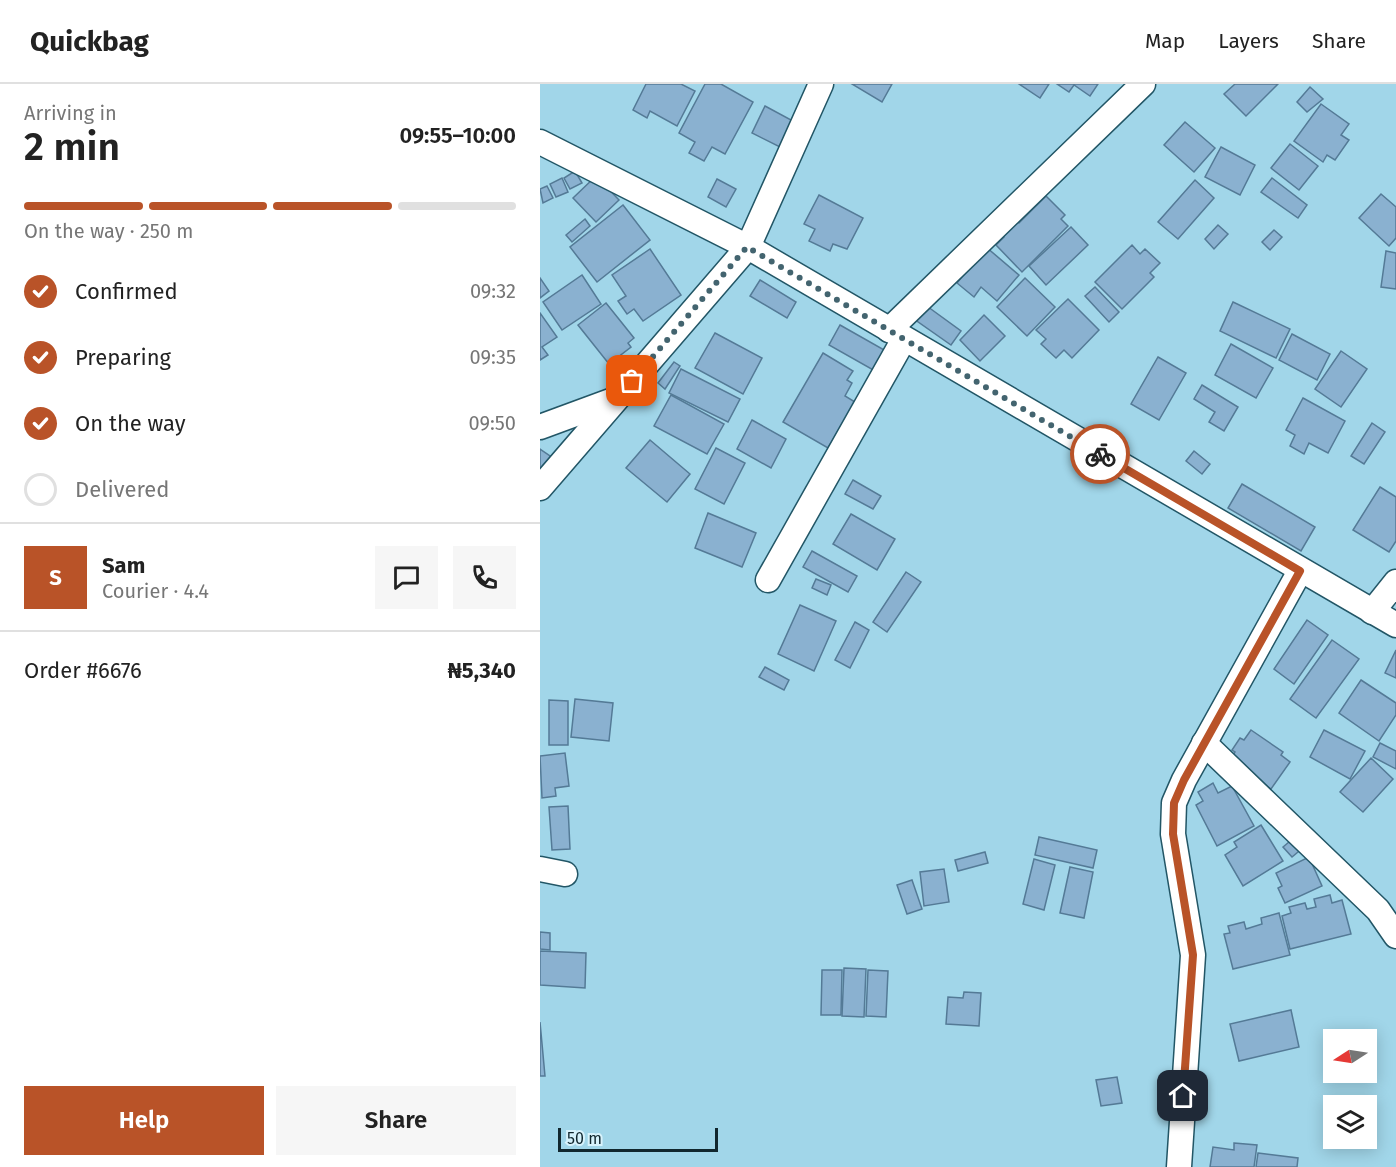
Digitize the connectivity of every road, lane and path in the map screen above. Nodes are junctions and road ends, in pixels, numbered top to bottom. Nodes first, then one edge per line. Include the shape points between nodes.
1 (821, 84) edge
2 (1143, 84) edge
3 (540, 142) edge
4 (561, 154) junction
5 (540, 165) edge
6 (747, 247) junction
7 (896, 334) junction
8 (618, 398) junction
9 (540, 427) edge
10 (540, 488) edge
11 (1300, 571) junction
12 (768, 580) dead end
13 (1396, 582) edge
14 (1372, 612) junction
15 (1396, 625) edge
16 (1204, 743) junction
17 (540, 869) edge
18 (565, 874) dead end
19 (1396, 936) edge
20 (1179, 1167) edge

1 - 6 street
2 - 7 street
3 - 4 street
4 - 5 street
4 - 6 street
6 - 7 street
6 - 8 street
7 - 11 street
7 - 12 street
8 - 9 street
8 - 10 street
11 - 14 street
11 - 16 street
13 - 14 street
14 - 15 street
16 - 19 street via 1378,910
16 - 20 street via 1174,803 1173,834 1193,955
17 - 18 street

